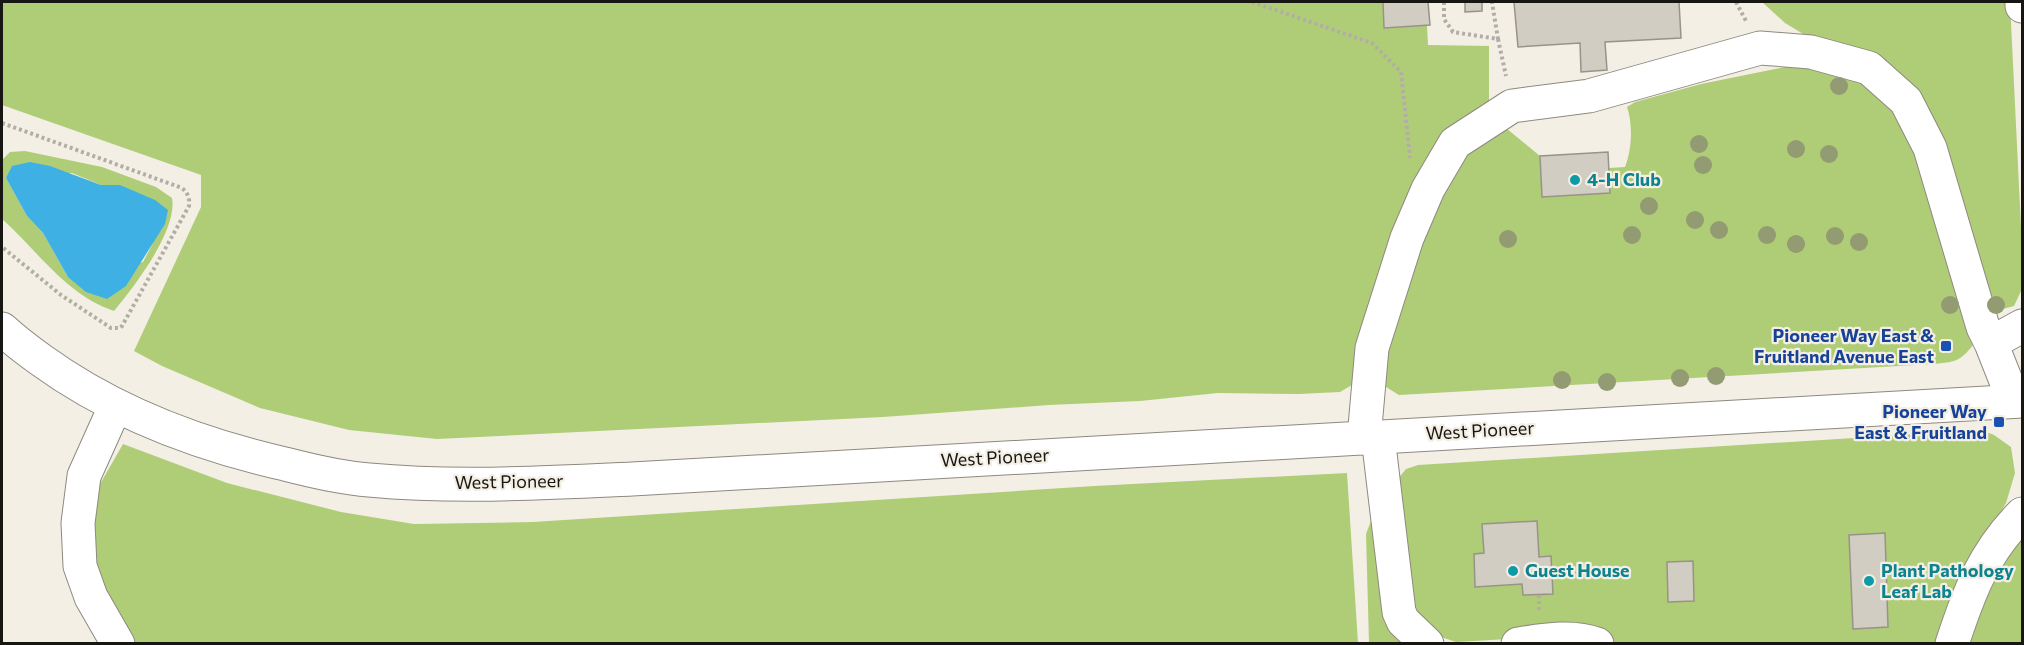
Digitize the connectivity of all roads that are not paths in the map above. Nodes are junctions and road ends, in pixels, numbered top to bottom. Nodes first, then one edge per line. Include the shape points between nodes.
1 (2022, 326) edge
2 (2, 329) edge
3 (1991, 344) junction
4 (2018, 401) edge
5 (116, 406) junction
6 (1371, 437) junction
7 (2022, 514) edge
8 (118, 644) edge
9 (1427, 644) edge
10 (1518, 644) edge
11 (1597, 644) edge
12 (1952, 644) edge

1 - 3 main road
2 - 5 main road, West Pioneer via 66,378
3 - 4 main road
3 - 6 main road via 1930,148 1906,101 1869,68 1811,52 1760,48 1588,96 1512,106 1455,143 1428,189 1407,238 1372,348
4 - 6 main road, West Pioneer
5 - 6 main road, West Pioneer via 204,442 277,462 368,480 443,483 632,479
5 - 8 main road via 84,476 78,523 80,566 91,597
6 - 9 main road via 1399,612
7 - 12 main road via 2004,533 1977,576
10 - 11 main road via 1554,639 1583,639

